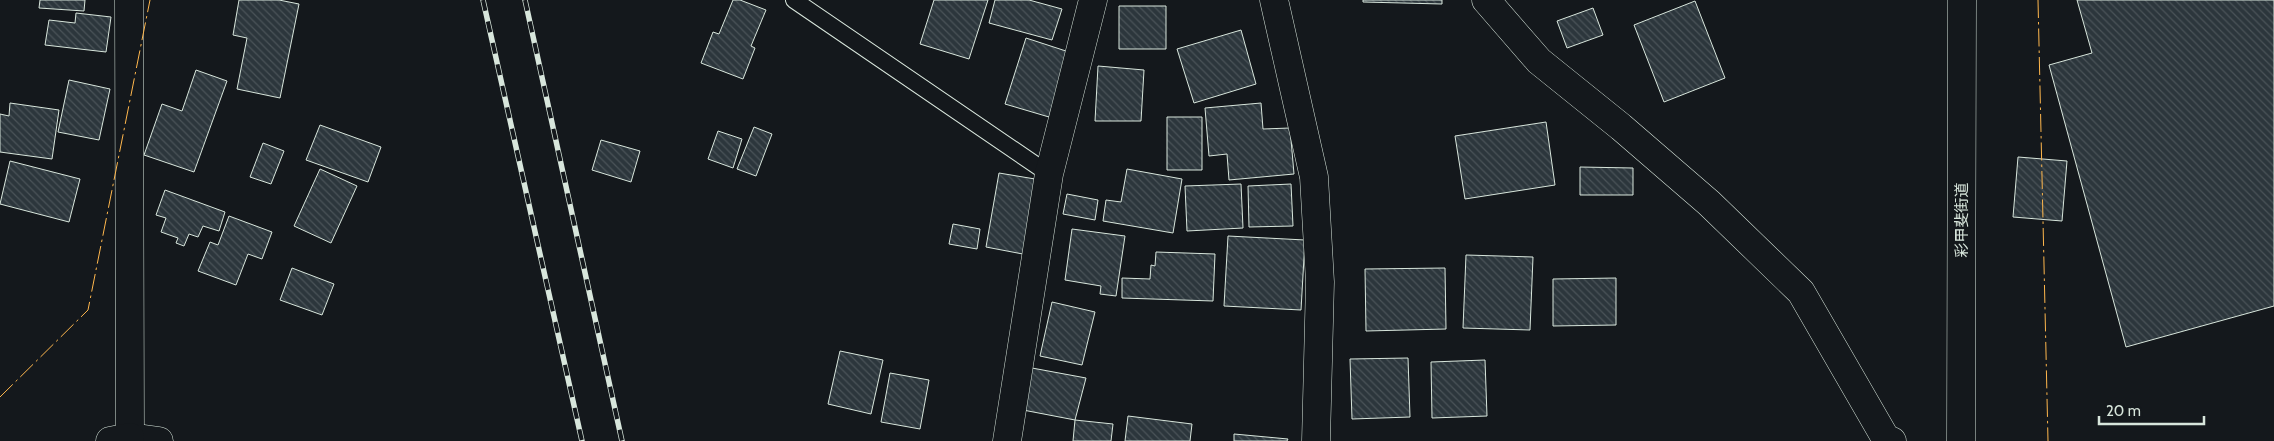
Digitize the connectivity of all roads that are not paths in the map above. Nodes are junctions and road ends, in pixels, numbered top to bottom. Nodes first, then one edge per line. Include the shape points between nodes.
1 (129, 0) edge
2 (794, 0) edge
3 (1093, 0) edge
4 (1274, 0) edge
5 (1486, 0) edge
6 (1962, 0) edge
7 (1049, 174) junction
8 (123, 440) edge
9 (159, 441) edge
10 (1007, 441) edge
11 (1316, 441) edge
12 (1892, 441) edge
13 (1961, 441) edge

1 - 8 main road
2 - 7 lane
3 - 7 main road
4 - 11 main road via 1314,177 1320,282
5 - 12 main road via 1539,62 1702,197 1801,292 1886,438
6 - 13 main road, 彩甲斐街道
7 - 10 main road
8 - 9 main road

